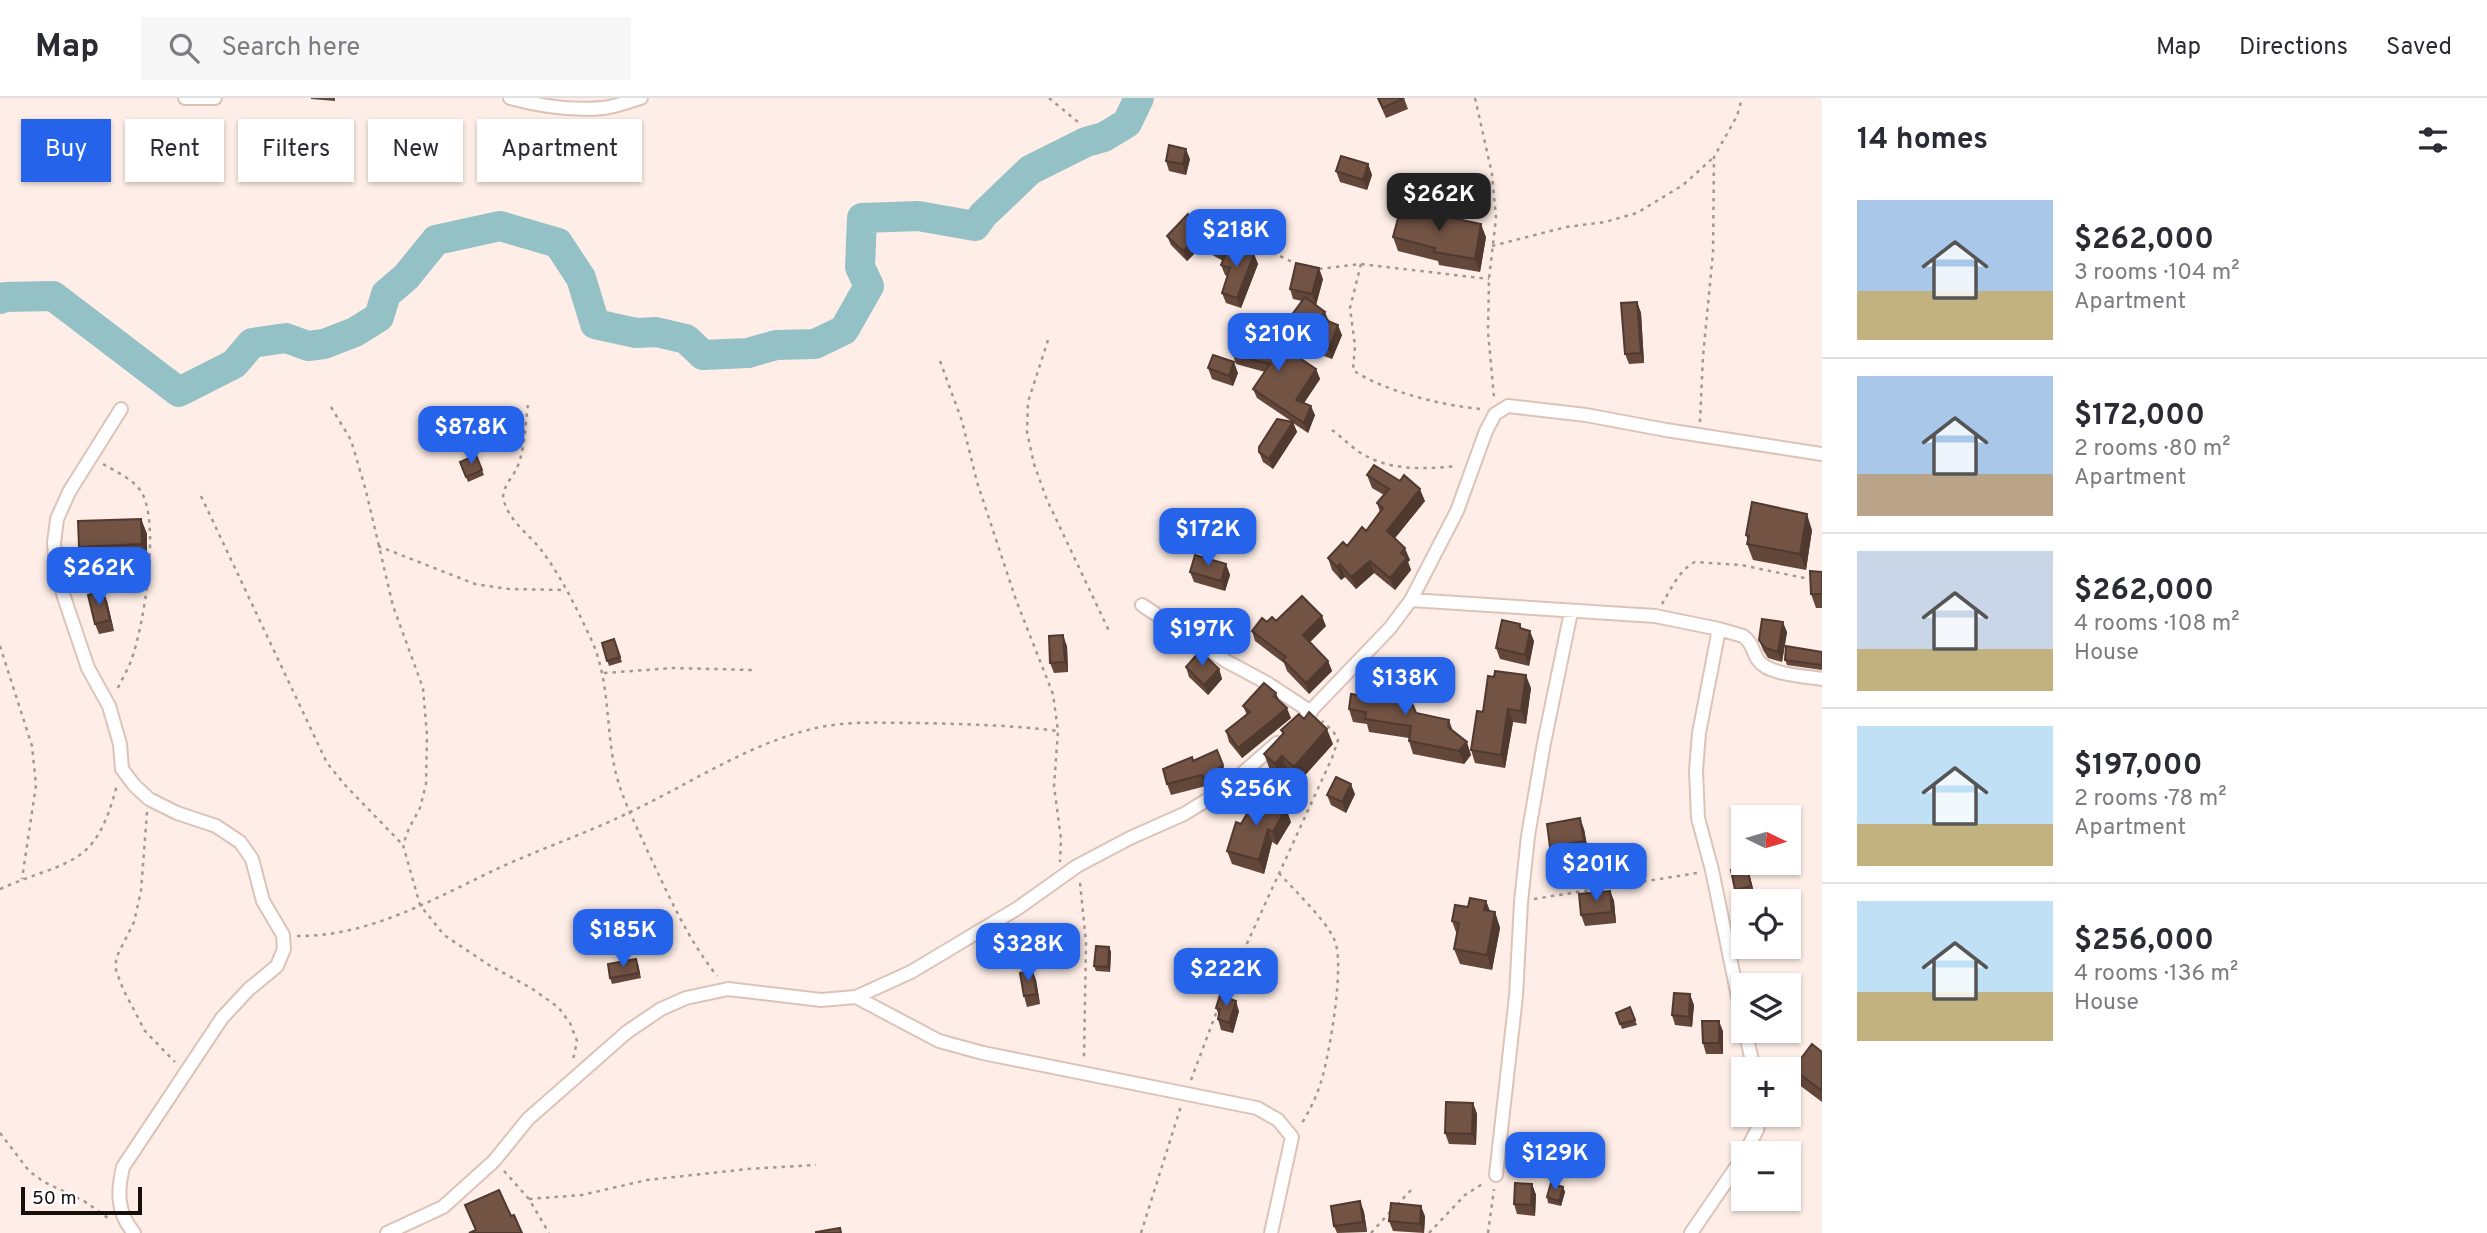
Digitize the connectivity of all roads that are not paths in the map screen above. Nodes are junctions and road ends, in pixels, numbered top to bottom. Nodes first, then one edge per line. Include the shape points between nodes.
1 (185, 98) edge
2 (215, 98) edge
3 (510, 98) edge
4 (641, 98) edge
5 (121, 410) dead end
6 (1822, 454) edge
7 (1411, 600) junction
8 (1142, 605) dead end
9 (1571, 612) junction
10 (1719, 629) junction
11 (1822, 679) edge
12 (1311, 712) junction
13 (1733, 973) edge
14 (856, 997) junction
15 (1731, 1174) edge
16 (1496, 1175) road end
17 (133, 1232) edge
18 (387, 1233) edge
19 (1271, 1233) edge
20 (1691, 1233) edge

1 - 2 street
3 - 4 street via 575,108 606,108
5 - 17 street via 57,519 56,568 88,668 117,729 122,769 149,799 240,842 253,859 263,901 283,935 284,949 276,966 222,1018 123,1167 119,1203
6 - 7 street via 1527,406 1495,410 1457,511
7 - 9 street
7 - 12 street
8 - 12 street
9 - 10 street via 1655,616
9 - 16 street via 1528,836
10 - 11 street via 1743,636 1767,667
10 - 13 street via 1696,770 1698,818
12 - 14 street via 1223,790 1077,866 1018,908 911,972
14 - 18 street via 821,1000 728,989 661,1009 627,1032 528,1119 494,1161 443,1207
14 - 19 street via 939,1041 1257,1108 1278,1120 1292,1137
15 - 20 street

